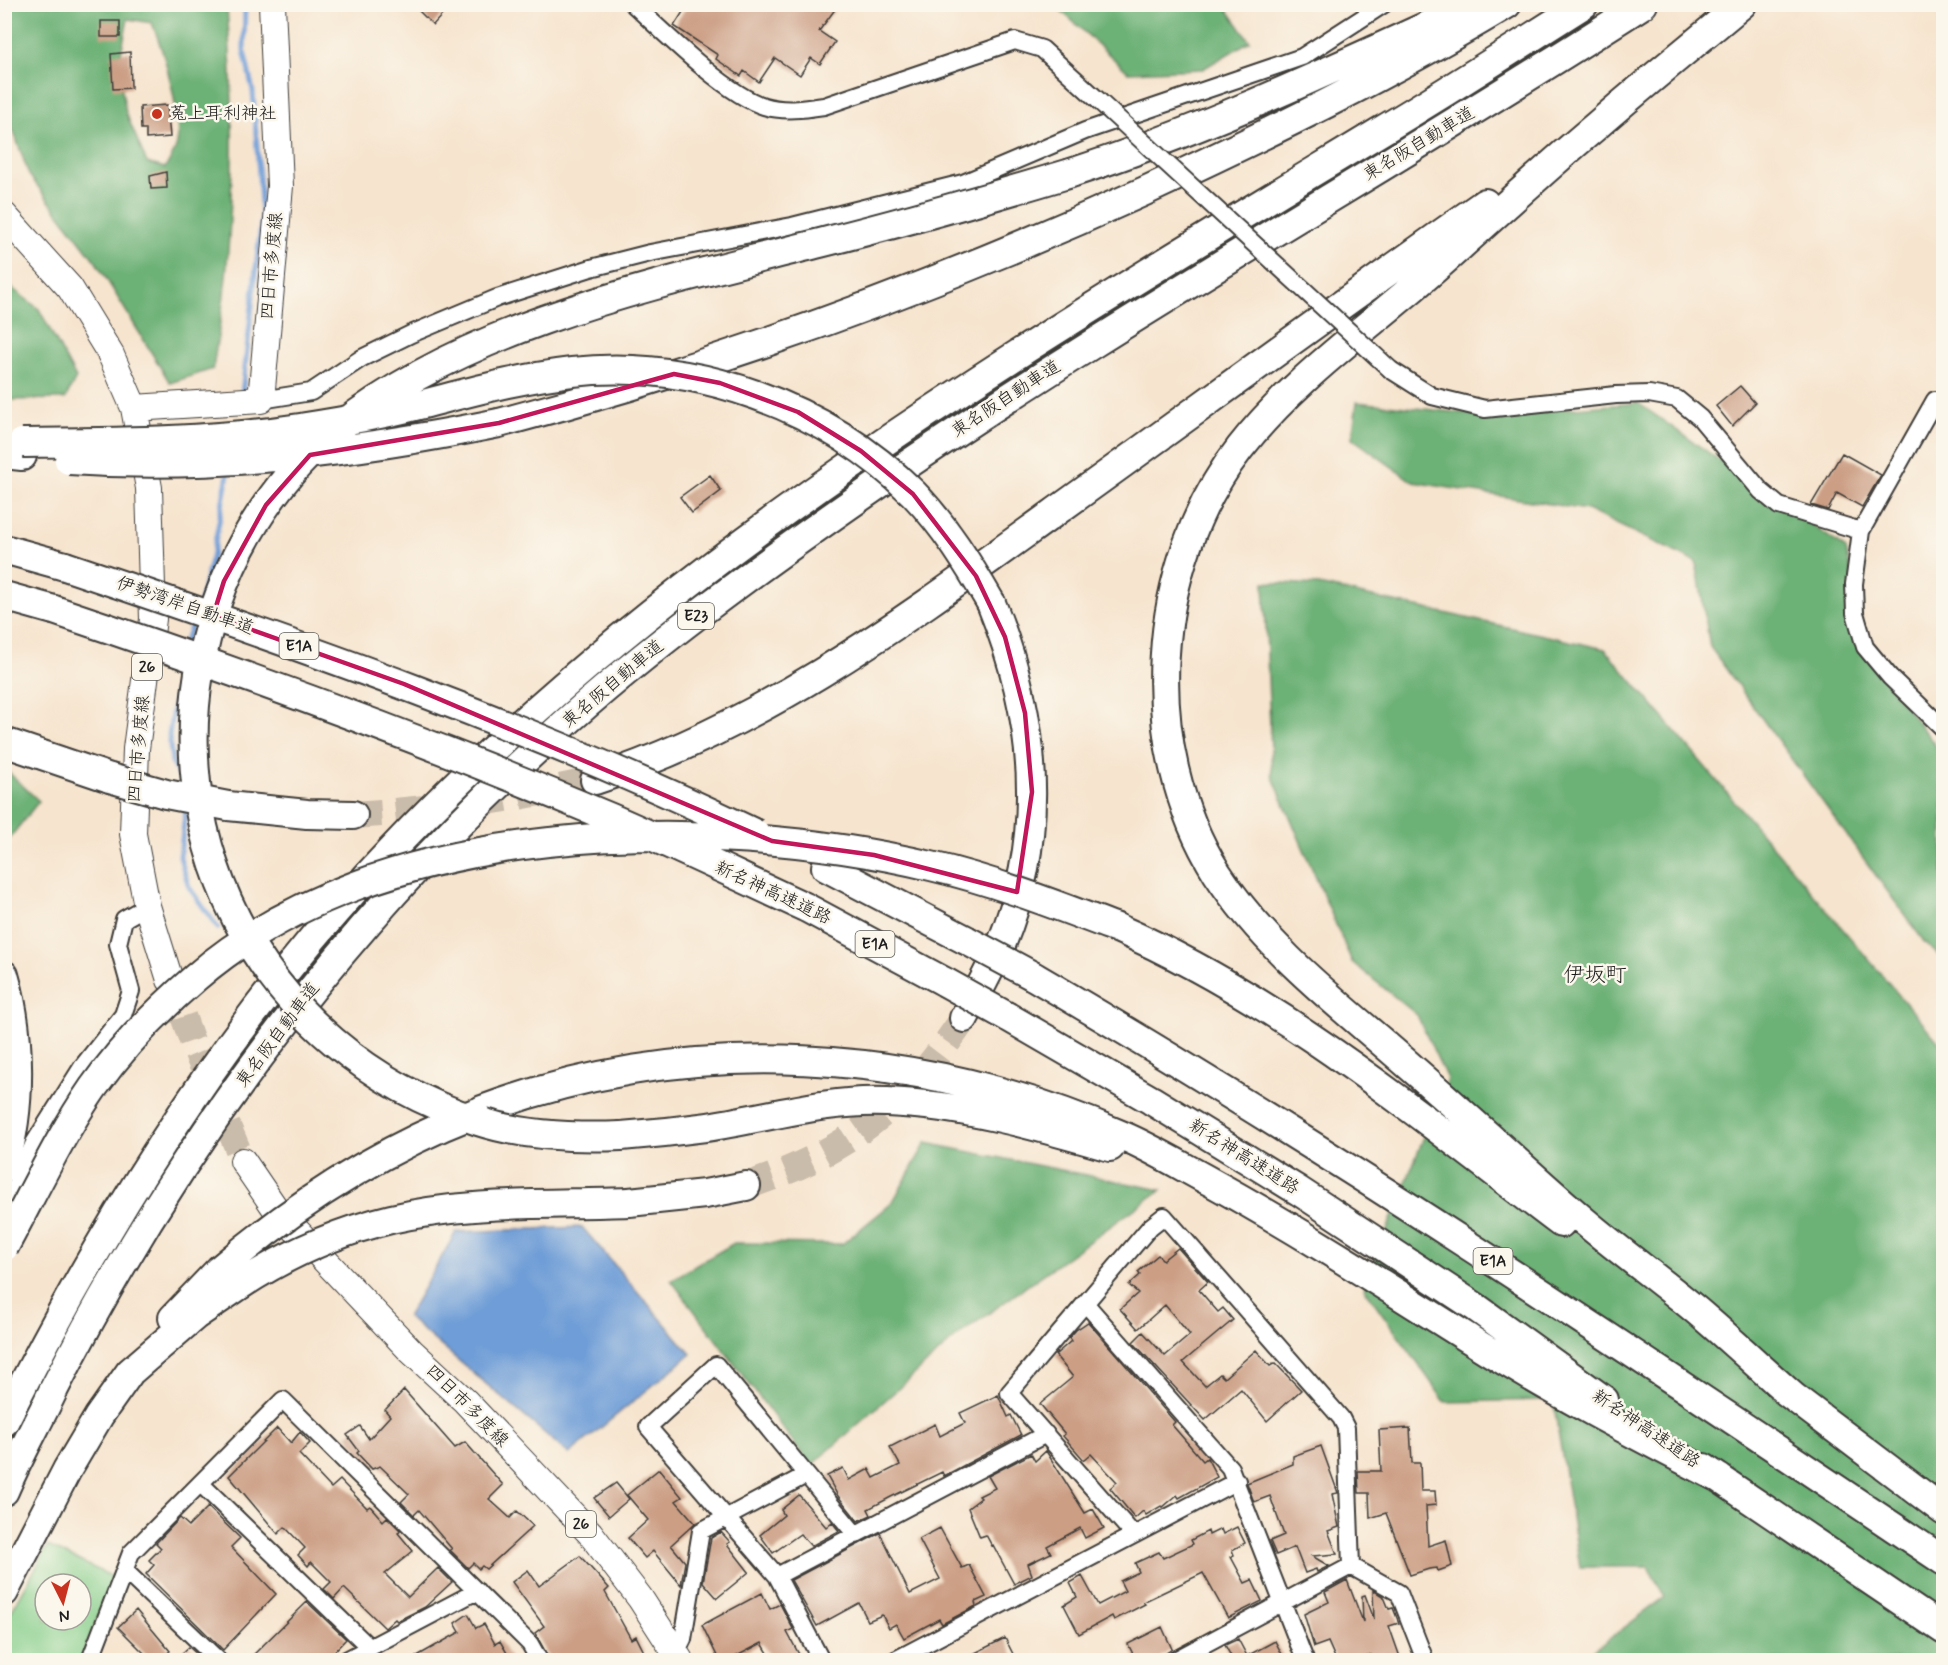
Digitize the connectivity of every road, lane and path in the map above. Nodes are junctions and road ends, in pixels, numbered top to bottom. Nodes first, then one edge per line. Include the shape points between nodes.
1 (272, 4) edge
2 (633, 4) edge
3 (1384, 4) edge
4 (1474, 4) edge
5 (1507, 4) edge
6 (1584, 4) edge
7 (1643, 4) edge
8 (1742, 4) edge
9 (1593, 128) junction
10 (4, 215) edge
11 (261, 400) junction
12 (1935, 400) dead end
13 (134, 408) junction
14 (13, 449) edge
15 (1861, 531) junction
16 (4, 549) edge
17 (4, 596) edge
18 (1944, 729) edge
19 (4, 742) edge
20 (595, 780) tunnel mouth
21 (353, 814) tunnel mouth
22 (147, 906) junction
23 (4, 975) edge
24 (170, 980) tunnel mouth
25 (964, 1018) tunnel mouth
26 (243, 1161) tunnel mouth
27 (4, 1167) edge
28 (1216, 1185) junction
29 (746, 1186) tunnel mouth
30 (4, 1214) edge
31 (4, 1247) edge
32 (230, 1278) junction
33 (1085, 1303) junction
34 (1797, 1400) junction
35 (4, 1422) edge
36 (1046, 1434) junction
37 (806, 1475) junction
38 (1719, 1478) junction
39 (1236, 1481) junction
40 (201, 1484) junction
41 (4, 1491) edge
42 (1944, 1511) edge
43 (726, 1518) junction
44 (1133, 1534) junction
45 (856, 1535) junction
46 (1944, 1561) edge
47 (1352, 1566) junction
48 (125, 1571) junction
49 (777, 1576) junction
50 (477, 1591) junction
51 (4, 1592) edge
52 (1282, 1604) junction
53 (1944, 1630) edge
54 (370, 1648) junction
55 (678, 1657) edge
56 (90, 1660) edge
57 (218, 1660) edge
58 (346, 1660) edge
59 (539, 1660) edge
60 (821, 1660) edge
61 (895, 1660) edge
62 (1175, 1660) edge
63 (1305, 1660) edge
64 (1425, 1660) edge

1 - 11 main road, 四日市多度線 via 280,186
2 - 15 street, bridge via 696,61 742,95 764,106 799,110 824,106 1015,40 1042,48 1391,370 1432,396 1485,409 1616,395 1648,394 1677,399 1700,418 1761,491 1779,506
3 - 11 street via 1302,57 1085,131 963,183 792,226 591,268 497,298 411,334 362,358 311,392
4 - 28 highway, bridge via 1135,152 924,217 642,289 497,339 436,366 335,430 294,471 261,514 225,581 198,675 194,719 200,814 226,900 264,967 288,998 317,1028 393,1084 478,1121 560,1136 621,1136 707,1127 845,1104 886,1101 928,1105 1067,1135 1143,1157
5 - 14 highway, bridge via 1359,87 1234,150 976,264 844,315 605,395 499,423 365,447 235,461 164,463
6 - 35 highway, 東名阪自動車道 / E23 via 1084,312 908,426 644,619 525,719 414,829 315,936 229,1045 120,1211 57,1317
7 - 41 highway, 東名阪自動車道 / E23 via 1064,361 932,447 795,542 680,629 553,734 448,836 343,950 254,1065 169,1187 88,1322
8 - 9 highway
9 - 20 highway via 1400,262 943,594 827,670 710,735
9 - 34 highway via 1312,373 1238,450 1192,532 1173,594 1166,650 1166,694 1174,769 1185,805 1215,869 1258,929 1284,957 1580,1218 1697,1311
10 - 13 main road, 四日市多度線 / 26 via 70,288 111,355
11 - 13 main road
12 - 15 street
13 - 22 main road, 四日市多度線 / 26 via 149,488 153,551 153,619 136,749 133,834
14 - 25 highway, bridge via 297,429 575,371 646,370 683,375 720,383 798,412 861,451 913,494 936,519 991,603 1017,677 1025,713 1032,792 1029,831 1013,909 1001,944
15 - 18 street via 1854,584 1858,630 1865,647
16 - 46 highway, 伊勢湾岸自動車道 / E1A, bridge via 65,566 405,684 670,793 826,867 966,940 1170,1056 1389,1193
17 - 38 highway, 新名神高速道路 / E1A, bridge via 232,670 494,771 612,819 805,907 1008,1017 1299,1191 1474,1306
19 - 21 highway, bridge via 166,794 228,806
22 - 24 main road, 四日市多度線 / 26
22 - 30 street via 124,920 118,944 131,991 123,1016 82,1067 34,1143
23 - 27 highway via 14,1030 16,1074 14,1119
26 - 55 main road, 四日市多度線 / 26 via 275,1208 590,1533 640,1598
28 - 32 highway, bridge via 1126,1136 1035,1101 934,1074 823,1059 762,1058 664,1065 551,1086 482,1110 393,1149 314,1195
28 - 38 highway via 1550,1388
29 - 32 highway, bridge via 629,1202 486,1207 392,1219
31 - 34 highway, bridge via 93,1088 160,1011 204,970 284,918 334,894 458,856 573,841 693,836 753,839 851,851 933,867 1046,901 1117,928 1206,972 1336,1054
32 - 51 highway via 186,1302 130,1372 72,1461
33 - 36 street via 1009,1394
33 - 39 street via 1230,1468
33 - 47 street via 1164,1216 1341,1418 1346,1428
34 - 42 highway
36 - 44 street
36 - 45 street
37 - 43 street
37 - 43 street via 716,1365 648,1427
37 - 45 street
38 - 53 highway, 新名神高速道路 / E1A
39 - 44 street
39 - 52 street
40 - 48 street via 131,1553
40 - 50 street via 283,1400
40 - 54 street
43 - 49 street
43 - 55 street via 701,1531
44 - 61 street
45 - 49 street
47 - 52 street
47 - 64 street via 1399,1593
48 - 56 street
48 - 57 street
49 - 60 street
50 - 54 street
50 - 59 street via 530,1644
52 - 62 street
52 - 63 street
54 - 58 street

